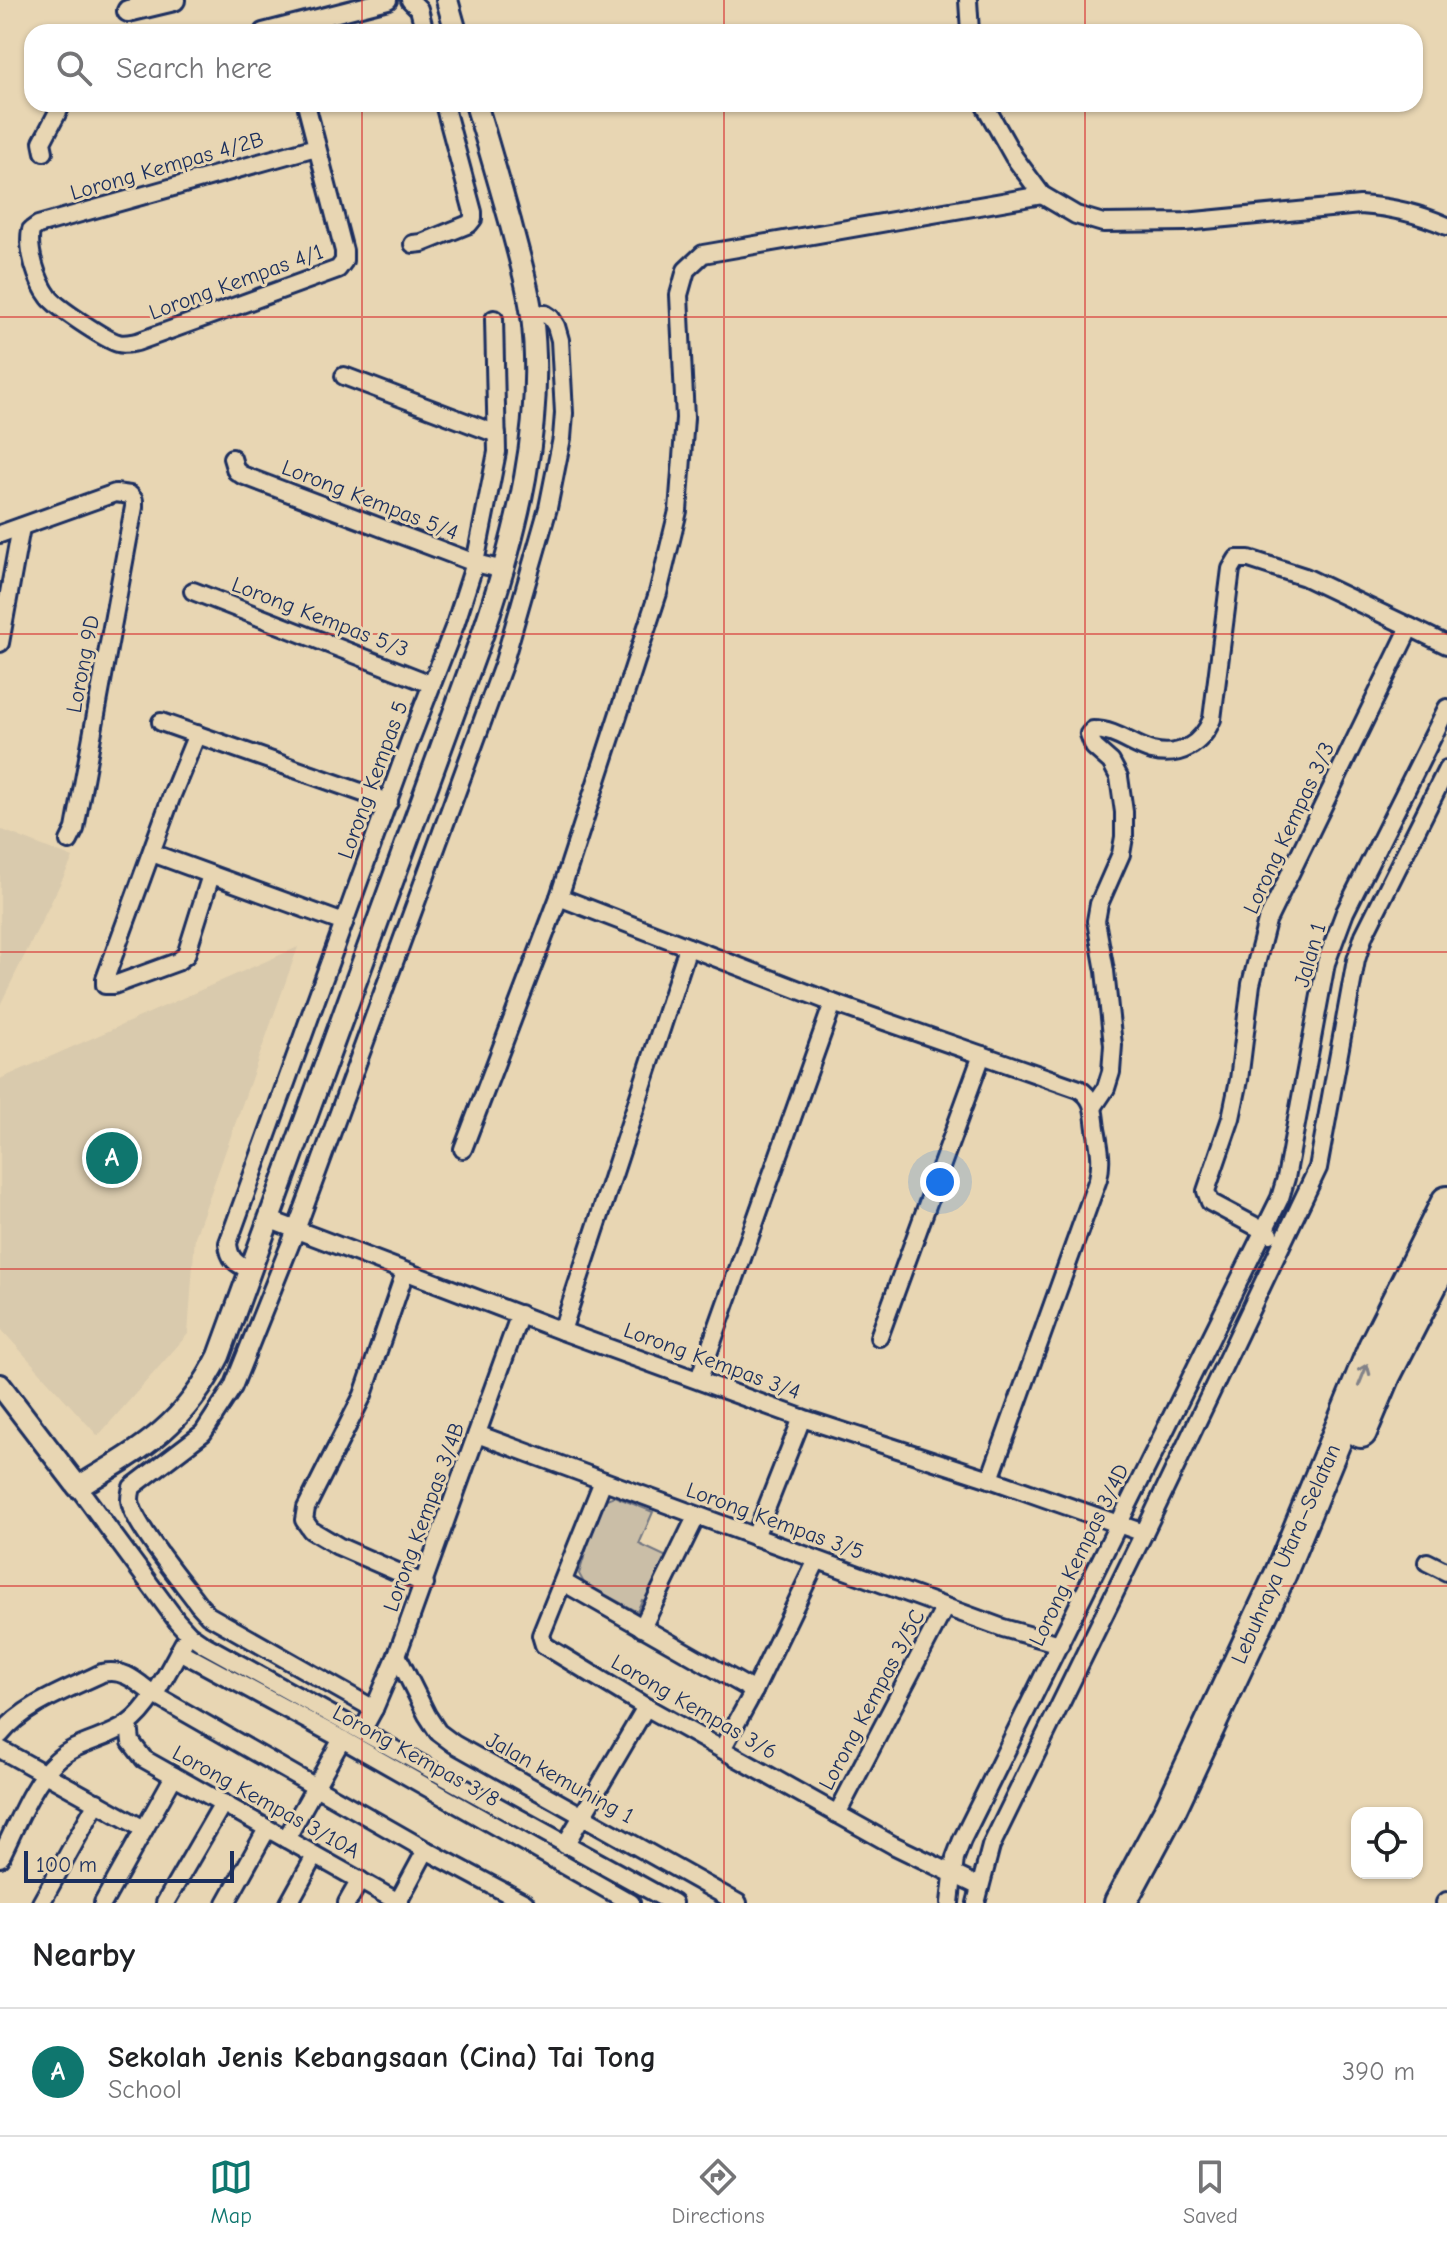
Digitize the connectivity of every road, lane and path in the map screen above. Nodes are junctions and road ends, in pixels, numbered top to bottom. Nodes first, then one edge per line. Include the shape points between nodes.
1 (174, 0) edge
2 (388, 0) edge
3 (410, 0) edge
4 (447, 0) edge
5 (968, 0) edge
6 (128, 11) dead end
7 (305, 24) edge
8 (423, 24) edge
9 (454, 24) edge
10 (970, 24) edge
11 (58, 112) edge
12 (308, 112) edge
13 (446, 112) edge
14 (478, 112) edge
15 (989, 112) edge
16 (316, 147) junction
17 (44, 152) dead end
18 (1042, 195) junction
19 (1447, 226) edge
20 (413, 244) dead end
21 (45, 290) joint
22 (532, 314) junction
23 (494, 319) dead end
24 (344, 376) dead end
25 (497, 434) junction
26 (232, 458) dead end
27 (21, 527) junction
28 (0, 534) edge
29 (475, 563) junction
30 (504, 570) junction
31 (193, 591) dead end
32 (1410, 627) junction
33 (0, 643) edge
34 (1447, 645) edge
35 (431, 684) junction
36 (1447, 708) edge
37 (161, 722) dead end
38 (197, 734) junction
39 (1447, 769) edge
40 (389, 802) junction
41 (69, 841) dead end
42 (152, 853) junction
43 (211, 875) junction
44 (559, 897) junction
45 (344, 923) junction
46 (688, 947) junction
47 (833, 1003) junction
48 (982, 1055) junction
49 (1094, 1106) junction
50 (463, 1149) dead end
51 (1447, 1202) edge
52 (268, 1219) junction
53 (296, 1230) junction
54 (1263, 1230) junction
55 (1283, 1241) junction
56 (1447, 1254) edge
57 (250, 1270) junction
58 (405, 1272) junction
59 (520, 1314) junction
60 (562, 1331) junction
61 (879, 1337) dead end
62 (699, 1379) junction
63 (0, 1385) edge
64 (802, 1418) junction
65 (477, 1434) junction
66 (990, 1479) junction
67 (603, 1481) junction
68 (78, 1487) junction
69 (696, 1517) junction
70 (1118, 1524) junction
71 (1144, 1533) junction
72 (755, 1537) junction
73 (817, 1560) junction
74 (1427, 1562) dead end
75 (1447, 1572) edge
76 (563, 1582) junction
77 (425, 1584) junction
78 (945, 1607) junction
79 (642, 1628) junction
80 (189, 1634) junction
81 (1060, 1644) junction
82 (179, 1651) junction
83 (397, 1655) junction
84 (754, 1691) junction
85 (153, 1694) junction
86 (646, 1707) junction
87 (374, 1709) junction
88 (122, 1728) junction
89 (362, 1731) junction
90 (0, 1735) edge
91 (342, 1739) junction
92 (0, 1749) edge
93 (722, 1749) junction
94 (44, 1773) junction
95 (174, 1776) junction
96 (315, 1786) junction
97 (97, 1802) junction
98 (223, 1803) junction
99 (837, 1814) junction
100 (582, 1815) junction
101 (144, 1829) junction
102 (267, 1829) junction
103 (286, 1839) junction
104 (565, 1845) junction
105 (426, 1850) junction
106 (315, 1856) junction
107 (0, 1858) edge
108 (954, 1874) junction
109 (627, 1878) junction
110 (360, 1880) junction
111 (978, 1895) edge
112 (620, 1900) edge
113 (399, 1902) edge
114 (41, 1903) edge
115 (103, 1903) edge
116 (165, 1903) edge
117 (226, 1903) edge
118 (289, 1903) edge
119 (347, 1903) edge
120 (525, 1903) edge
121 (673, 1903) edge
122 (738, 1903) edge
123 (950, 1903) edge
124 (1120, 1903) edge
125 (1142, 1903) edge

1 - 6 street
2 - 7 street
3 - 8 street
4 - 9 street
5 - 10 street
11 - 17 street via 42,142
12 - 16 street, Lorong Kempas 4/1
13 - 20 street via 473,219
14 - 22 street
15 - 18 street
16 - 21 street, Lorong Kempas 4/2B via 38,225 31,230 30,241
16 - 21 street, Lorong Kempas 4/1 via 344,251 338,269 129,344 107,338 54,303
18 - 19 street via 1103,223 1185,222 1360,205 1418,213
18 - 44 street via 703,254 686,270 679,295 685,418 678,511 658,593
22 - 30 street via 533,421
22 - 53 street via 551,318 560,340 564,413 548,508 503,665
23 - 25 street, Lorong Kempas 5
24 - 25 street
25 - 29 street, Lorong Kempas 5
26 - 29 street, Lorong Kempas 5/4 via 242,475
27 - 28 street
27 - 33 street
27 - 41 street, Lorong 9D via 115,493 130,495 134,507
29 - 30 street, Lorong Kempas 5/4
29 - 35 street, Lorong Kempas 5
30 - 52 street
31 - 35 street, Lorong Kempas 5/3
32 - 34 street
32 - 49 street via 1305,577 1237,559 1231,569 1207,732 1193,745 1168,753 1111,732 1089,734 1119,777 1124,812 1121,854 1096,921 1113,1045 1111,1072
32 - 54 street, Lorong Kempas 3/3 via 1267,921 1251,984 1231,1118 1206,1191 1210,1202
35 - 40 street, Lorong Kempas 5
36 - 54 street, Jalan 1 via 1333,941 1286,1178
37 - 38 street
38 - 40 street
38 - 42 street
39 - 55 street via 1364,935 1318,1168
40 - 45 street, Lorong Kempas 5
42 - 43 street
42 - 43 street via 105,985 186,955
43 - 45 street
44 - 46 street
44 - 50 street
45 - 57 street, Lorong Kempas 5 via 228,1243 232,1259
46 - 47 street
46 - 60 street
47 - 48 street
47 - 62 street
48 - 49 street via 1079,1089
48 - 61 street
49 - 66 street via 1101,1148 1098,1179
124 -> 51 highway, Lebuhraya Utara–Selatan via 1274,1589 1374,1347
52 - 53 street, Lorong Kempas 3/4
52 - 57 street
53 - 58 street, Lorong Kempas 3/4
53 - 87 street via 224,1405 203,1433 132,1487 130,1502 143,1529 208,1615
54 - 55 street, Lorong Kempas 3/3
54 - 70 street, Lorong Kempas 3/4D
55 - 71 street
56 - 125 highway, Lebuhraya Utara–Selatan via 1385,1375 1295,1582
57 - 68 street via 219,1356 193,1400 141,1449
58 - 59 street, Lorong Kempas 3/4
58 - 77 street via 363,1395 304,1520 338,1546
59 - 60 street, Lorong Kempas 3/4
59 - 65 street, Lorong Kempas 3/4B
60 - 62 street, Lorong Kempas 3/4
62 - 64 street, Lorong Kempas 3/4
63 - 68 street
64 - 66 street, Lorong Kempas 3/4
64 - 72 street
65 - 67 street, Lorong Kempas 3/5
65 - 77 street, Lorong Kempas 3/4B
66 - 70 street, Lorong Kempas 3/4
67 - 69 street, Lorong Kempas 3/5
67 - 76 street, Lorong Kempas 3/6
68 - 80 street
69 - 72 street, Lorong Kempas 3/5
69 - 79 street
70 - 71 street, Lorong Kempas 3/4
70 - 81 street, Lorong Kempas 3/4D
71 - 111 street via 991,1846
72 - 73 street, Lorong Kempas 3/5
73 - 78 street, Lorong Kempas 3/5
73 - 84 street
74 - 75 street
76 - 79 street
76 - 86 street, Lorong Kempas 3/6 via 542,1642
77 - 83 street, Lorong Kempas 3/4B
78 - 81 street, Lorong Kempas 3/5
78 - 99 street, Lorong Kempas 3/5C
79 - 84 street
80 - 82 street
80 - 89 street
81 - 108 street, Lorong Kempas 3/4D via 962,1840
82 - 85 street
82 - 91 street, Lorong Kempas 3/8
83 - 87 street, Lorong Kempas 3/4B
83 - 100 street, Jalan kemuning 1 via 438,1732
84 - 93 street
85 - 88 street
85 - 90 street via 113,1670 37,1705
85 - 96 street
86 - 93 street, Lorong Kempas 3/6
86 - 100 street
87 - 89 street, Lorong Kempas 3/4B
88 - 94 street via 68,1751
88 - 95 street, Lorong Kempas 3/10A via 144,1759
89 - 104 street
91 - 96 street
91 - 112 street, Lorong Kempas 3/8
92 - 94 street
93 - 99 street, Lorong Kempas 3/6
94 - 97 street
94 - 107 street
95 - 98 street, Lorong Kempas 3/10A
95 - 101 street
96 - 103 street
96 - 105 street
97 - 101 street
97 - 114 street
98 - 102 street, Lorong Kempas 3/10A
98 - 116 street
99 - 108 street, Lorong Kempas 3/6
100 - 104 street
100 - 122 street, Jalan kemuning 1
101 - 115 street
102 - 103 street, Lorong Kempas 3/10A
102 - 117 street
103 - 106 street, Lorong Kempas 3/10A
104 - 109 street
105 - 113 street
105 - 120 street
106 - 110 street, Lorong Kempas 3/10A
106 - 118 street
108 - 111 street, Lorong Kempas 3/6
108 - 123 street, Lorong Kempas 3/4D
109 - 112 street
109 - 121 street
110 - 113 street, Lorong Kempas 3/10A
110 - 119 street

